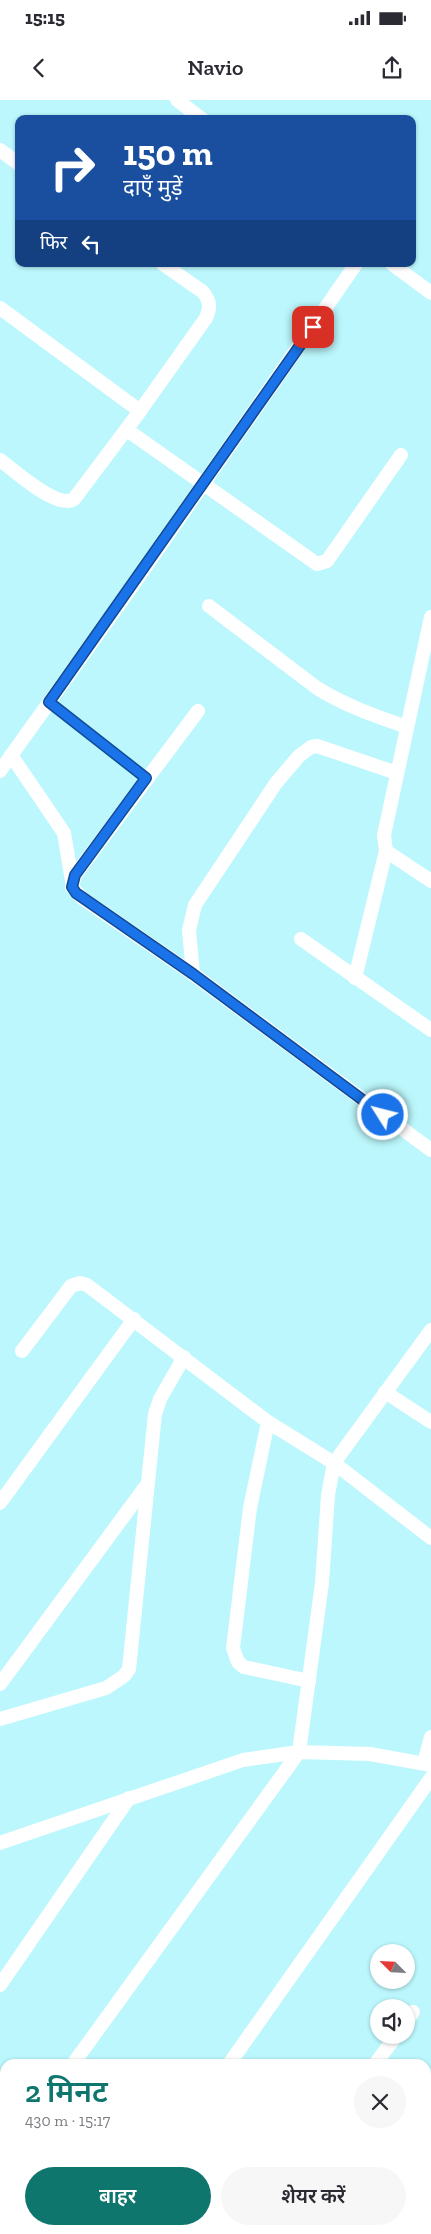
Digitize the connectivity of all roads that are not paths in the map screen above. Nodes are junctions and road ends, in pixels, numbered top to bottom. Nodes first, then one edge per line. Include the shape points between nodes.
1 (177, 100) edge
2 (197, 115) edge
3 (0, 150) edge
4 (15, 161) edge
5 (167, 267) edge
6 (354, 267) edge
7 (396, 267) edge
8 (431, 293) edge
9 (0, 308) edge
10 (140, 411) junction
11 (126, 430) junction
12 (401, 455) dead end
13 (0, 460) edge
14 (203, 485) junction
15 (209, 606) dead end
16 (431, 617) edge
17 (49, 702) junction
18 (198, 711) dead end
19 (408, 727) junction
20 (11, 755) junction
21 (0, 771) edge
22 (397, 773) junction
23 (146, 778) junction
24 (386, 851) junction
25 (72, 881) junction
26 (431, 881) edge
27 (301, 939) dead end
28 (193, 974) junction
29 (355, 978) junction
30 (431, 1030) edge
31 (431, 1150) edge
32 (134, 1319) junction
33 (431, 1330) edge
34 (22, 1351) dead end
35 (184, 1357) junction
36 (385, 1392) junction
37 (268, 1422) junction
38 (431, 1422) edge
39 (334, 1463) junction
40 (146, 1486) junction
41 (0, 1503) edge
42 (431, 1538) edge
43 (309, 1681) junction
44 (0, 1684) edge
45 (0, 1719) edge
46 (431, 1737) edge
47 (299, 1752) junction
48 (428, 1764) edge
49 (431, 1778) edge
50 (129, 1798) junction
51 (0, 1843) edge
52 (0, 1985) edge
53 (390, 2044) edge
54 (77, 2059) edge
55 (233, 2059) edge
56 (380, 2059) edge

1 - 2 street
3 - 4 street
5 - 10 street via 203,292 210,310
6 - 14 street
7 - 8 street
9 - 10 street
10 - 11 street
11 - 13 street via 70,502 52,498
11 - 14 street
12 - 14 street via 327,561 321,564 313,563
14 - 17 street
15 - 19 street via 336,700
16 - 19 street
17 - 20 street
17 - 23 lane
18 - 23 street
19 - 22 street
20 - 21 street
20 - 25 street via 64,833
22 - 24 street via 384,834
22 - 28 street via 318,746 299,756 276,783 195,905 189,930
23 - 25 street
24 - 26 street
24 - 29 street
25 - 28 street via 72,887 82,898
27 - 29 street
28 - 31 street
29 - 30 street
32 - 34 street via 87,1285 74,1283
32 - 35 street
32 - 41 street
33 - 36 street
35 - 37 street
35 - 40 street via 157,1406
36 - 38 street
36 - 39 street
37 - 39 street
37 - 43 street via 250,1508 233,1648 238,1662 244,1667
39 - 42 street
39 - 43 street
40 - 44 street
40 - 45 street via 128,1669 124,1676 106,1688
43 - 47 street
46 - 48 street
47 - 48 street via 370,1754
47 - 50 street via 243,1760
47 - 54 street
49 - 55 street
50 - 51 street
50 - 52 street
53 - 56 street

